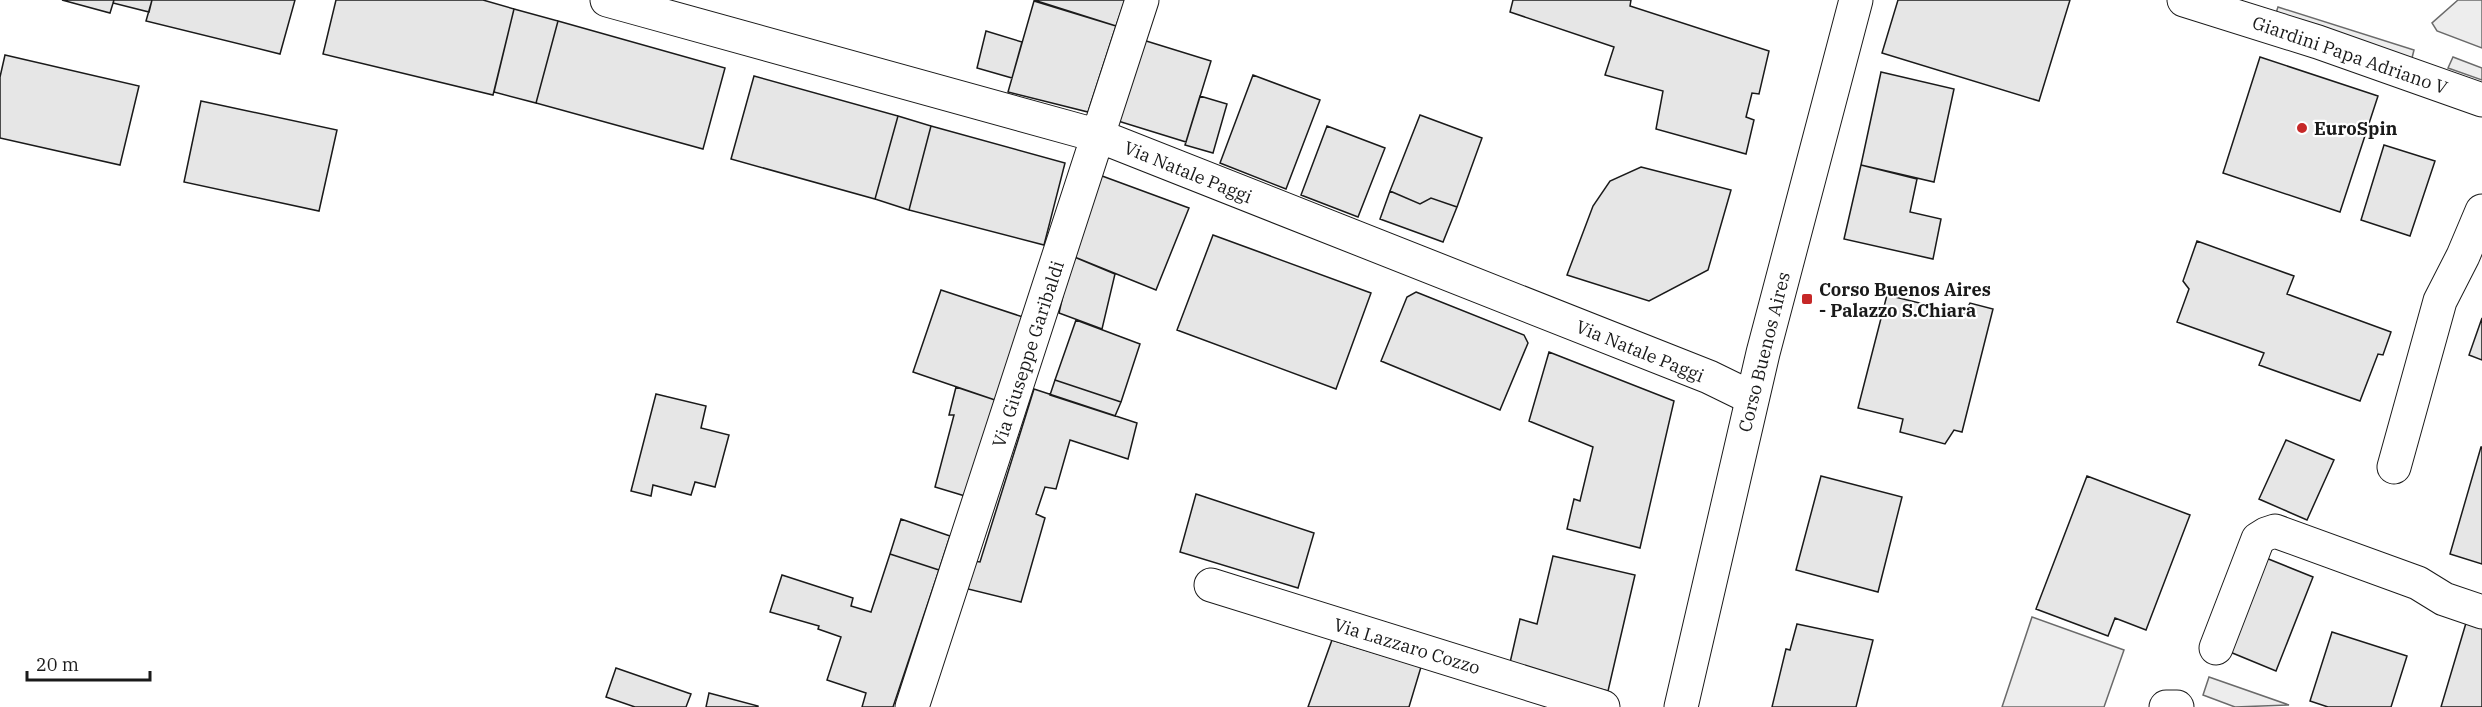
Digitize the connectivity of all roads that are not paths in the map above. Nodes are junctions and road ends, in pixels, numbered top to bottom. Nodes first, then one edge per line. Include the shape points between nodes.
1 (607, 0) edge
2 (1142, 0) edge
3 (1856, 0) edge
4 (2184, 0) edge
5 (2482, 100) edge
6 (1099, 136) junction
7 (2482, 211) edge
8 (1752, 398) junction
9 (2394, 466) dead end
10 (1211, 585) dead end
11 (2482, 612) edge
12 (2216, 648) dead end
13 (912, 707) edge
14 (1604, 707) edge
15 (1681, 707) edge
16 (2166, 707) edge
17 (2177, 707) edge

1 - 6 street, Via Natale Paggi
2 - 6 street, Via Giuseppe Garibaldi
3 - 8 street, Corso Buenos Aires
4 - 5 street, Giardini Papa Adriano V
6 - 8 street, Via Natale Paggi via 1709,377
6 - 13 street, Via Giuseppe Garibaldi
7 - 9 street via 2440,301
8 - 15 street, Corso Buenos Aires
10 - 14 street, Via Lazzaro Cozzo
11 - 12 street via 2444,599 2418,583 2275,531 2258,539
16 - 17 street

